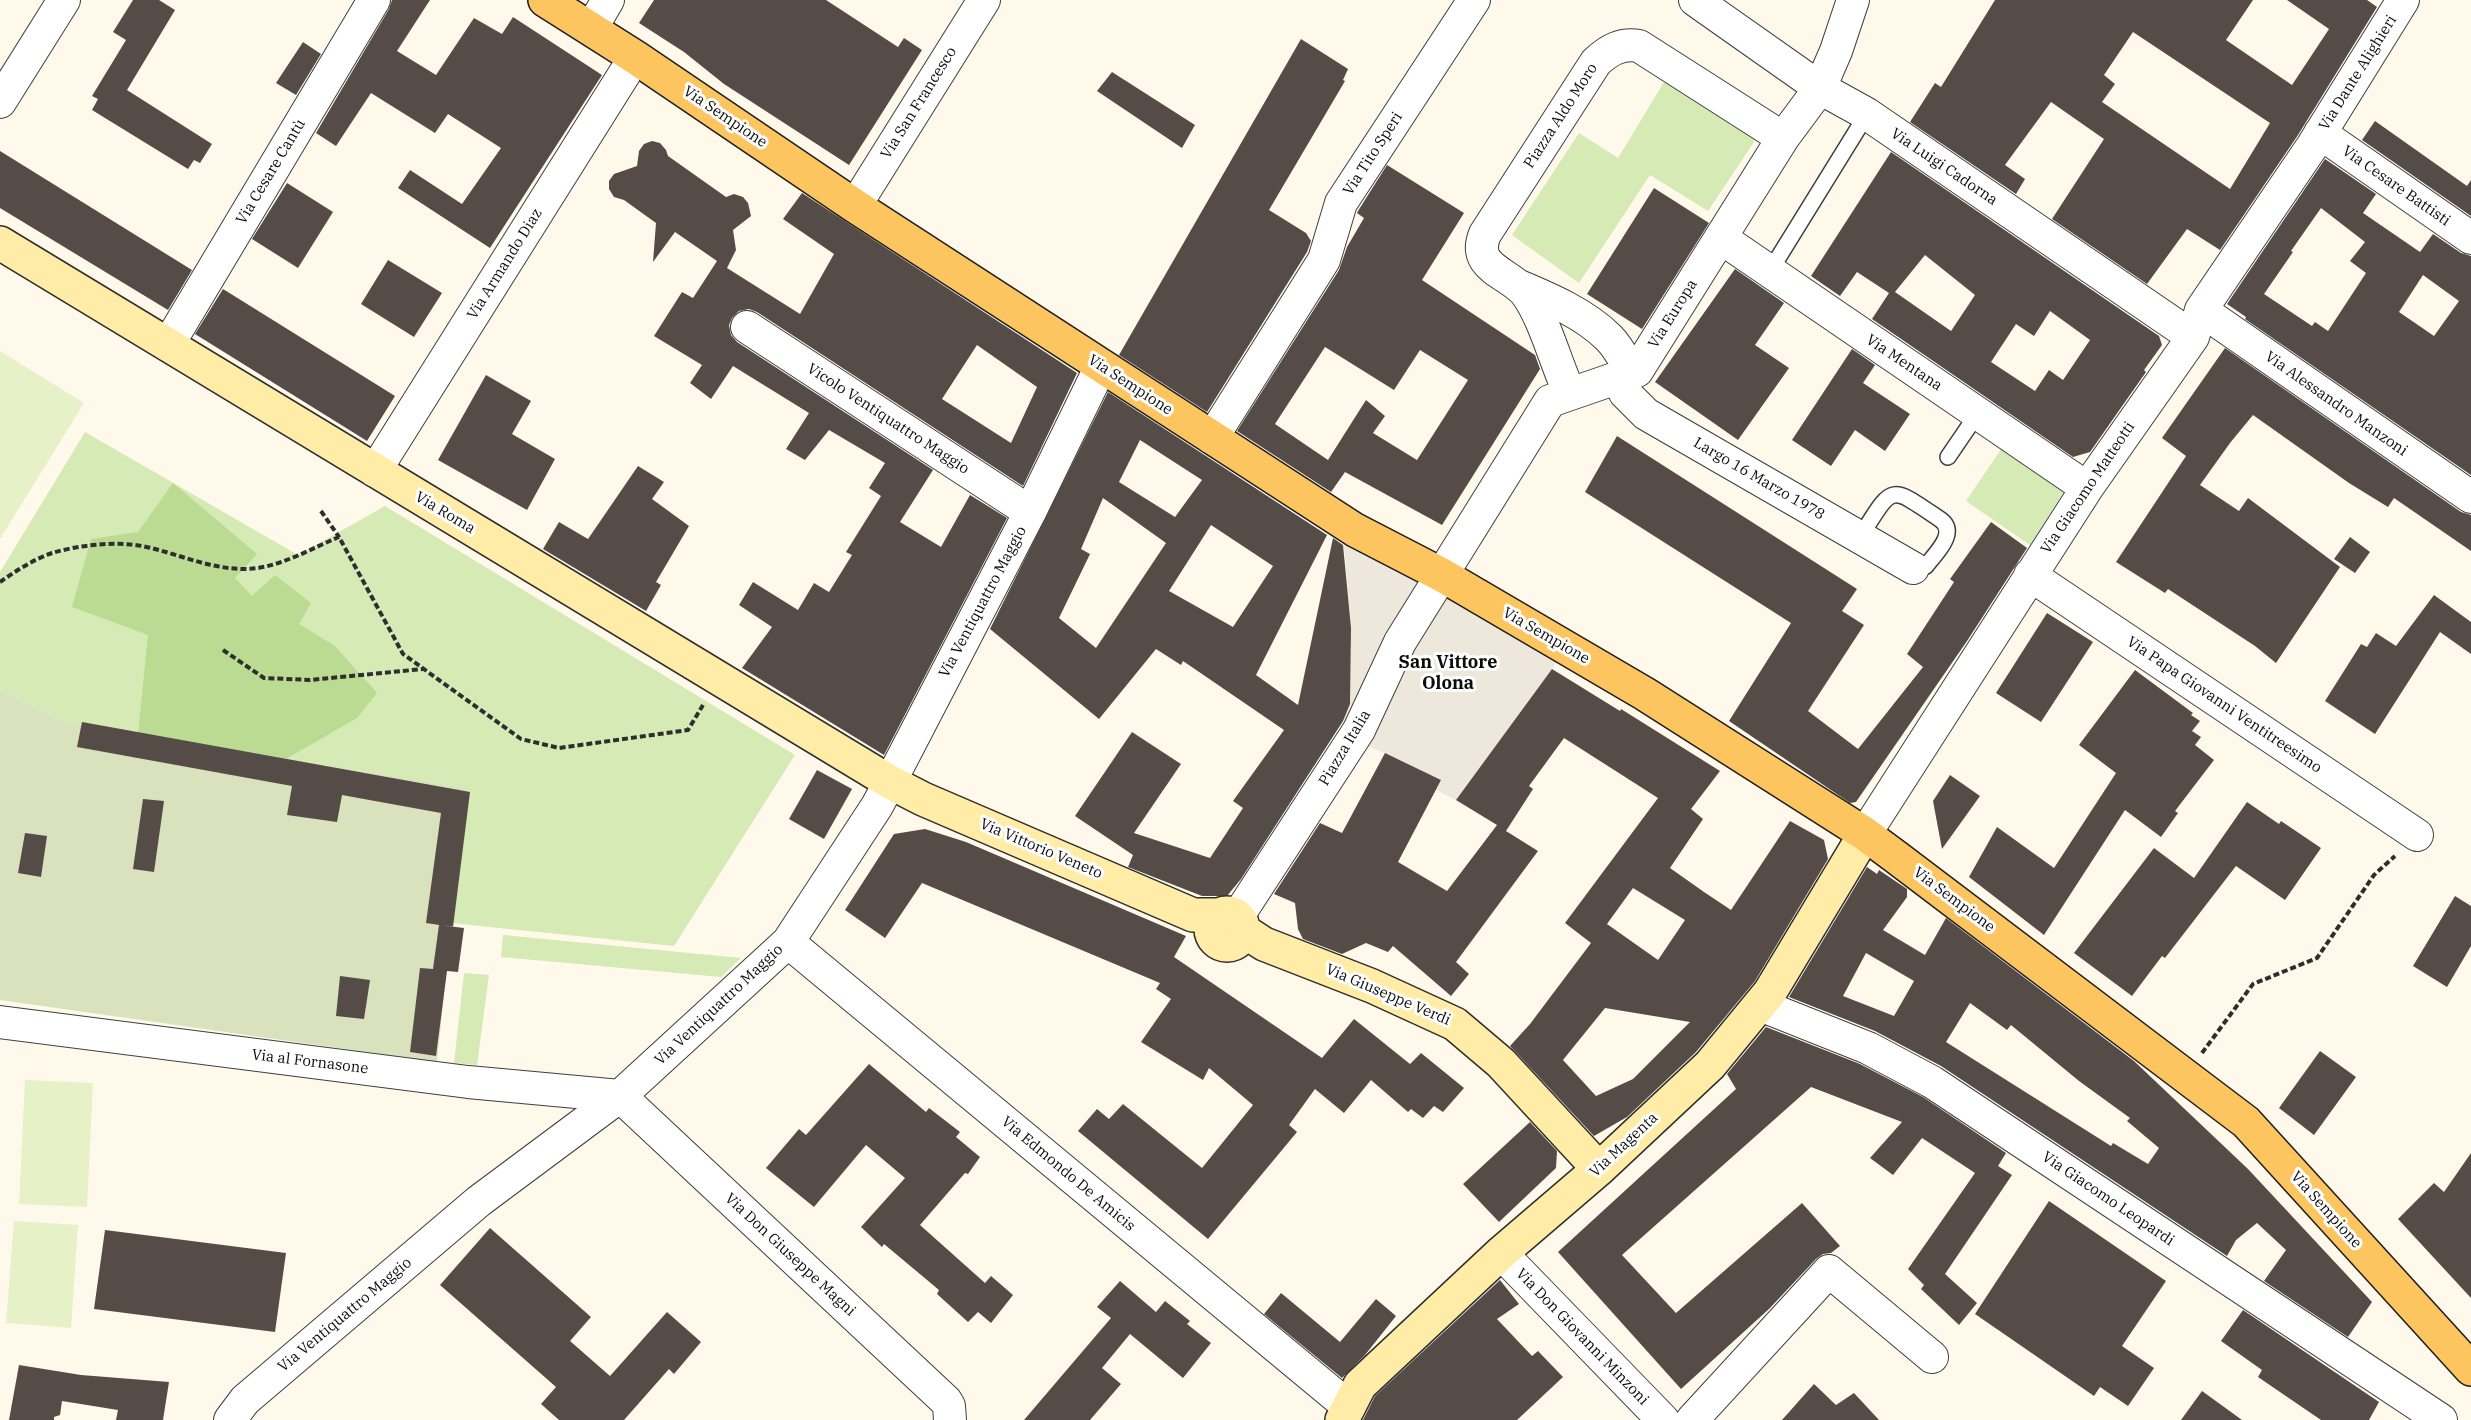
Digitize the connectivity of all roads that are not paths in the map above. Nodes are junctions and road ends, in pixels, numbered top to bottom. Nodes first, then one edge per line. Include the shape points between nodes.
1 (64, 0) edge
2 (374, 0) edge
3 (545, 0) edge
4 (608, 0) edge
5 (984, 0) edge
6 (1474, 0) edge
7 (1695, 0) edge
8 (1853, 0) edge
9 (2403, 0) edge
10 (591, 29) junction
11 (635, 57) junction
12 (1820, 88) junction
13 (0, 102) edge
14 (1867, 114) junction
15 (1784, 138) junction
16 (2317, 139) junction
17 (855, 206) junction
18 (1721, 238) junction
19 (2471, 238) edge
20 (0, 243) edge
21 (1770, 271) junction
22 (1519, 286) junction
23 (2197, 323) junction
24 (747, 327) dead end
25 (168, 345) junction
26 (1101, 366) junction
27 (1625, 375) junction
28 (1570, 394) junction
29 (1978, 413) junction
30 (1212, 438) junction
31 (1948, 457) dead end
32 (375, 471) junction
33 (2087, 488) junction
34 (2471, 497) edge
35 (1030, 512) junction
36 (1860, 537) junction
37 (1913, 568) joint
38 (1442, 575) junction
39 (2030, 575) junction
40 (890, 782) junction
41 (1865, 834) junction
42 (2417, 835) road end
43 (1229, 928) junction
44 (788, 942) junction
45 (1761, 1005) junction
46 (0, 1022) edge
47 (620, 1096) junction
48 (1599, 1169) junction
49 (1501, 1253) junction
50 (1932, 1357) dead end
51 (2471, 1369) edge
52 (1345, 1413) edge
53 (2427, 1417) edge
54 (230, 1420) edge
55 (950, 1420) edge
56 (1663, 1420) edge
57 (1692, 1420) edge

1 - 13 street
2 - 25 street, Via Cesare Cantù
3 - 10 main road, Via Sempione
4 - 10 street
5 - 17 street, Via San Francesco
6 - 30 street, Via Tito Speri via 1341,203 1324,260
7 - 12 street, Via Luigi Cadorna
8 - 12 street, Via Europa
9 - 16 street, Via Dante Alighieri
10 - 11 main road, Via Sempione
11 - 17 main road, Via Sempione
11 - 32 street, Via Armando Diaz
12 - 14 street, Via Luigi Cadorna
12 - 15 street, Via Europa
14 - 21 lane
14 - 23 street, Via Luigi Cadorna
15 - 18 street, Via Europa
15 - 22 street, Piazza Aldo Moro via 1639,46 1627,44 1605,53 1480,245 1487,262
16 - 19 street, Via Cesare Battisti
16 - 23 street, Via Giacomo Matteotti
17 - 26 main road, Via Sempione
18 - 21 street, Via Mentana
18 - 27 street, Via Europa via 1637,371
20 - 25 street, Via Roma
21 - 29 street, Via Mentana
22 - 27 street, Largo 16 Marzo 1978 via 1590,322 1617,348
22 - 28 street via 1535,307
23 - 33 street, Via Giacomo Matteotti
23 - 34 street, Via Alessandro Manzoni
24 - 35 street, Vicolo Ventiquattro Maggio
25 - 32 street, Via Roma
26 - 30 main road, Via Sempione
26 - 35 street, Via Ventiquattro Maggio
27 - 28 street
27 - 36 street, Largo 16 Marzo 1978 via 1625,393 1646,414
28 - 38 street via 1550,401
29 - 31 lane
29 - 33 street, Via Mentana
30 - 38 main road, Via Sempione via 1354,530
32 - 40 street, Via Roma
33 - 39 street, Via Giacomo Matteotti
35 - 40 street, Via Ventiquattro Maggio
36 - 37 street, Largo 16 Marzo 1978
36 - 37 lane via 1890,495 1906,496 1948,529 1944,542 1926,566
38 - 41 main road, Via Sempione via 1645,694
38 - 43 street, Piazza Italia via 1400,642 1359,730
39 - 41 street, Via Giacomo Matteotti
39 - 42 street, Via Papa Giovanni Ventitreesimo
40 - 43 street, Via Vittorio Veneto
40 - 44 street, Via Ventiquattro Maggio
41 - 45 street, Via Magenta
41 - 51 main road, Via Sempione via 2246,1122
43 - 48 street, Via Giuseppe Verdi via 1455,1024 1501,1063
44 - 47 street, Via Ventiquattro Maggio
44 - 52 street, Via Edmondo De Amicis
45 - 48 street, Via Magenta via 1710,1065
45 - 53 street, Via Giacomo Leopardi via 1868,1048 1932,1082
46 - 47 street, Via al Fornasone via 468,1082
47 - 54 street, Via Ventiquattro Maggio via 479,1201 245,1400
47 - 55 street, Via Don Giuseppe Magni via 946,1401
48 - 49 street, Via Magenta
49 - 52 street, Via Magenta via 1360,1384
49 - 56 street, Via Don Giovanni Minzoni
50 - 57 street via 1829,1271

